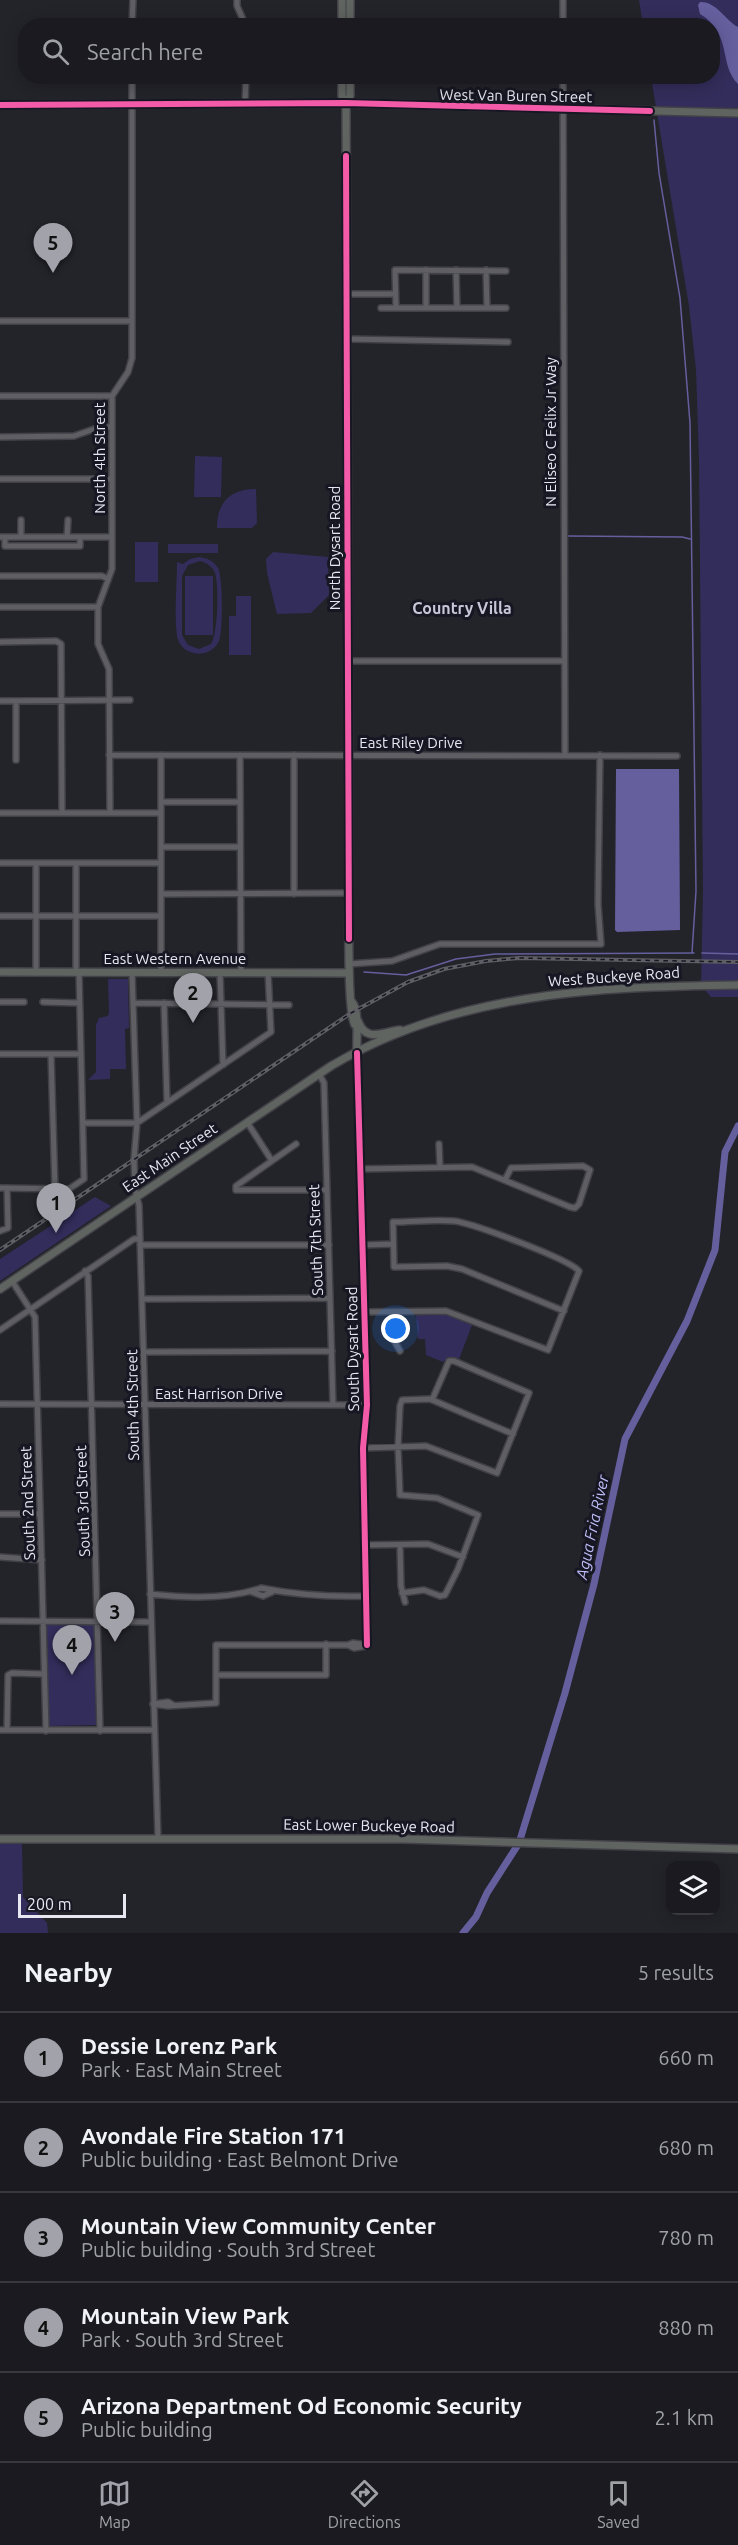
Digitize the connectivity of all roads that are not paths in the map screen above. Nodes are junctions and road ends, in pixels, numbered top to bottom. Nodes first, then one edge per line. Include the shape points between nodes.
1 (133, 0) edge
2 (237, 0) edge
3 (342, 0) edge
4 (350, 0) edge
5 (563, 0) edge
6 (132, 18) edge
7 (242, 18) edge
8 (342, 18) edge
9 (350, 18) edge
10 (563, 18) edge
11 (132, 84) edge
12 (246, 84) edge
13 (342, 84) edge
14 (350, 84) edge
15 (563, 84) edge
16 (346, 103) junction
17 (245, 104) junction
18 (0, 105) edge
19 (131, 105) junction
20 (563, 109) junction
21 (738, 113) edge
22 (426, 270) junction
23 (456, 270) junction
24 (486, 270) junction
25 (506, 271) dead end
26 (346, 294) junction
27 (395, 294) junction
28 (381, 308) dead end
29 (396, 308) junction
30 (426, 308) junction
31 (457, 308) junction
32 (487, 308) junction
33 (506, 308) dead end
34 (0, 321) edge
35 (132, 321) junction
36 (346, 339) junction
37 (508, 342) dead end
38 (0, 396) edge
39 (112, 396) junction
40 (112, 427) junction
41 (0, 436) edge
42 (112, 478) junction
43 (0, 479) edge
44 (21, 520) dead end
45 (68, 520) dead end
46 (2, 537) edge
47 (21, 537) junction
48 (67, 537) junction
49 (80, 537) junction
50 (112, 537) junction
51 (0, 576) edge
52 (108, 579) junction
53 (0, 607) edge
54 (98, 607) junction
55 (0, 642) edge
56 (348, 661) junction
57 (564, 661) junction
58 (63, 700) junction
59 (110, 700) junction
60 (130, 700) dead end
61 (0, 701) edge
62 (16, 701) junction
63 (565, 754) junction
64 (110, 755) junction
65 (161, 755) junction
66 (240, 755) junction
67 (294, 755) junction
68 (600, 755) junction
69 (348, 756) junction
70 (677, 756) dead end
71 (16, 760) dead end
72 (161, 802) junction
73 (240, 802) junction
74 (0, 813) edge
75 (62, 813) junction
76 (110, 813) junction
77 (161, 813) junction
78 (161, 847) junction
79 (240, 847) junction
80 (0, 863) edge
81 (36, 863) junction
82 (76, 863) junction
83 (161, 863) junction
84 (349, 893) junction
85 (161, 894) junction
86 (240, 894) junction
87 (294, 894) junction
88 (0, 916) edge
89 (36, 916) junction
90 (76, 916) junction
91 (161, 916) junction
92 (350, 964) junction
93 (0, 972) edge
94 (36, 972) junction
95 (77, 972) junction
96 (132, 972) junction
97 (161, 972) junction
98 (220, 972) junction
99 (241, 972) junction
100 (268, 972) junction
101 (349, 973) junction
102 (738, 985) edge
103 (0, 1002) edge
104 (24, 1002) dead end
105 (43, 1002) dead end
106 (79, 1003) junction
107 (133, 1003) junction
108 (164, 1003) junction
109 (221, 1003) junction
110 (270, 1004) junction
111 (289, 1005) dead end
112 (357, 1023) junction
113 (409, 1029) junction
114 (357, 1053) junction
115 (0, 1054) edge
116 (51, 1054) junction
117 (81, 1054) junction
118 (223, 1065) junction
119 (319, 1074) junction
120 (167, 1102) junction
121 (247, 1122) junction
122 (83, 1123) junction
123 (137, 1123) junction
124 (296, 1144) dead end
125 (439, 1144) dead end
126 (272, 1161) junction
127 (440, 1167) junction
128 (360, 1169) junction
129 (504, 1180) junction
130 (0, 1188) edge
131 (7, 1188) junction
132 (55, 1189) junction
133 (327, 1190) junction
134 (138, 1196) junction
135 (0, 1231) edge
136 (140, 1242) junction
137 (393, 1244) junction
138 (329, 1245) junction
139 (362, 1245) junction
140 (85, 1271) junction
141 (12, 1281) junction
142 (0, 1289) edge
143 (330, 1298) junction
144 (142, 1299) junction
145 (31, 1308) junction
146 (564, 1311) junction
147 (364, 1312) junction
148 (394, 1312) junction
149 (0, 1330) edge
150 (332, 1351) junction
151 (400, 1351) dead end
152 (144, 1352) junction
153 (432, 1400) junction
154 (0, 1404) edge
155 (37, 1404) junction
156 (333, 1405) junction
157 (367, 1405) junction
158 (91, 1406) junction
159 (145, 1406) junction
160 (513, 1434) junction
161 (363, 1448) junction
162 (398, 1448) junction
163 (0, 1514) edge
164 (40, 1514) junction
165 (366, 1545) junction
166 (400, 1545) junction
167 (0, 1557) edge
168 (463, 1557) junction
169 (42, 1560) junction
170 (402, 1593) junction
171 (150, 1594) junction
172 (367, 1596) junction
173 (405, 1602) dead end
174 (0, 1621) edge
175 (43, 1622) junction
176 (97, 1622) junction
177 (151, 1622) junction
178 (326, 1644) junction
179 (44, 1674) junction
180 (216, 1675) junction
181 (153, 1704) junction
182 (0, 1730) edge
183 (7, 1730) junction
184 (154, 1730) junction
185 (46, 1731) junction
186 (100, 1731) junction
187 (0, 1839) edge
188 (158, 1839) junction
189 (738, 1849) edge

1 - 6 street
2 - 7 street
3 - 8 main road
4 - 9 main road
5 - 10 street
11 - 19 street, North 4th Street
12 - 17 street
13 - 16 main road, North Dysart Road
14 - 16 main road, North Dysart Road
15 - 20 street, N Eliseo C Felix Jr Way
16 - 17 main road, West Van Buren Street
16 - 20 main road, West Van Buren Street
16 - 26 main road, North Dysart Road
17 - 19 main road, West Van Buren Street
18 - 19 main road, West Van Buren Street
19 - 35 street, North 4th Street
20 - 21 main road, West Van Buren Street
20 - 57 street, N Eliseo C Felix Jr Way
22 - 23 street
22 - 27 street via 395,270
22 - 30 street
23 - 24 street
23 - 31 street
24 - 25 street
24 - 32 street
26 - 27 street
26 - 36 main road, North Dysart Road
27 - 29 street
28 - 29 street
29 - 30 street
30 - 31 street
31 - 32 street
32 - 33 street
34 - 35 street
35 - 39 street, North 4th Street via 131,366
36 - 37 street
36 - 56 main road, North Dysart Road
38 - 39 street
39 - 40 street, North 4th Street
40 - 41 street via 74,436
40 - 42 street, North 4th Street
42 - 43 street
42 - 50 street, North 4th Street
44 - 47 street
45 - 48 street
46 - 47 street
46 - 49 street via 5,546 80,546
47 - 48 street
48 - 49 street
49 - 50 street
50 - 52 street, North 4th Street via 112,569
51 - 52 street
52 - 54 street, North 4th Street
53 - 54 street
54 - 59 street, North 4th Street via 98,644 109,669
55 - 58 street via 61,644
56 - 57 street
56 - 69 main road, North Dysart Road
57 - 63 street, N Eliseo C Felix Jr Way
58 - 59 street
58 - 62 street
58 - 75 street
59 - 60 street
59 - 64 street, North 4th Street
61 - 62 street
62 - 71 street
63 - 68 street, East Riley Drive
63 - 69 street, East Riley Drive
64 - 65 street, East Riley Drive
64 - 76 street, North 4th Street
65 - 66 street, East Riley Drive
65 - 72 street
66 - 67 street, East Riley Drive
66 - 73 street
67 - 69 street, East Riley Drive
67 - 87 street
68 - 70 street, East Riley Drive
68 - 92 street via 601,944 440,944 392,961
69 - 84 main road, North Dysart Road
72 - 73 street
72 - 77 street
73 - 79 street
74 - 75 street
75 - 76 street
76 - 77 street
77 - 78 street
78 - 79 street
78 - 83 street
79 - 86 street
80 - 81 street
81 - 82 street
81 - 89 street
82 - 83 street
82 - 90 street
83 - 85 street
84 - 87 street
84 - 92 main road, North Dysart Road
85 - 86 street
85 - 91 street
86 - 87 street
86 - 99 street
88 - 89 street
89 - 90 street
89 - 94 street
90 - 91 street
90 - 95 street
91 - 97 street
92 - 101 main road, South Dysart Road
93 - 94 main road, East Western Avenue
94 - 95 main road, East Western Avenue
95 - 96 main road, East Western Avenue
95 - 106 street
96 - 97 main road, East Western Avenue
96 - 107 street, South 4th Street
97 - 98 main road, East Western Avenue
98 - 99 main road, East Western Avenue
98 - 109 street
99 - 100 main road, East Western Avenue
100 - 101 main road, East Western Avenue
100 - 110 street
101 - 112 main road, South Dysart Road
102 - 113 main road, West Buckeye Road via 558,993 473,1010
103 - 104 street
105 - 106 street
106 - 117 street
107 - 108 street
107 - 123 street, South 4th Street
108 - 109 street
108 - 120 street
109 - 110 street
109 - 118 street
110 - 111 street
110 - 118 street via 271,1032
112 - 113 main road via 372,1036
112 - 114 main road, South Dysart Road
113 - 114 main road, West Buckeye Road
114 - 119 main road, East Main Street
114 - 128 street, South Dysart Road
115 - 116 street
116 - 117 street
116 - 132 street
117 - 122 street
118 - 120 street
119 - 121 main road, East Main Street
119 - 133 street, South 7th Street via 324,1083
120 - 123 street
121 - 126 street
121 - 134 main road, East Main Street
122 - 123 street
122 - 132 street via 84,1179 69,1189
123 - 134 street, South 4th Street via 134,1160
124 - 126 street
125 - 127 street
126 - 133 street via 236,1186 236,1191
127 - 128 street
127 - 129 street via 472,1167
128 - 139 street, South Dysart Road
129 - 129 street via 511,1168 583,1166 590,1170 575,1208
130 - 131 street
131 - 132 street
131 - 135 street via 8,1228
133 - 138 street, South 7th Street
134 - 136 street, South 4th Street
134 - 141 main road, East Main Street
136 - 138 street
136 - 140 street via 134,1239
136 - 144 street, South 4th Street
137 - 139 street
137 - 146 street via 394,1267 462,1269
137 - 146 street via 393,1222 468,1224 579,1271
138 - 143 street, South 7th Street
139 - 147 street, South Dysart Road
140 - 145 street
140 - 158 street, South 3rd Street
141 - 142 main road, East Main Street
141 - 145 street, South 2nd Street
143 - 144 street
143 - 150 street, South 7th Street
144 - 152 street, South 4th Street
145 - 149 street
145 - 155 street, South 2nd Street via 35,1317
146 - 148 street via 548,1350 446,1311
147 - 148 street
147 - 157 street, South Dysart Road
148 - 151 street via 395,1342
150 - 152 street
150 - 156 street, South 7th Street
152 - 159 street, South 4th Street
153 - 160 street
153 - 160 street via 448,1362 454,1361 529,1394
153 - 162 street via 402,1400
154 - 155 street, East Harrison Drive
155 - 158 street, East Harrison Drive
155 - 164 street, South 2nd Street
156 - 157 street, East Harrison Drive
156 - 159 street, East Harrison Drive
157 - 161 street, South Dysart Road
158 - 159 street, East Harrison Drive
158 - 176 street, South 3rd Street
159 - 171 street, South 4th Street
160 - 162 street via 497,1473 426,1446
161 - 162 street
161 - 165 street, South Dysart Road
162 - 168 street via 400,1495 436,1498 477,1515
163 - 164 street
164 - 169 street, South 2nd Street
165 - 166 street
165 - 172 street, South Dysart Road
166 - 168 street via 433,1545
166 - 170 street
167 - 169 street
168 - 170 street via 443,1596 424,1590
169 - 175 street, South 2nd Street
170 - 173 street
171 - 172 street via 198,1597 252,1592 263,1596 272,1592
171 - 177 street, South 4th Street
172 - 178 street, South Dysart Road via 367,1645 360,1648
174 - 175 street
175 - 176 street
175 - 179 street, South 2nd Street
176 - 177 street
176 - 186 street, South 3rd Street
177 - 181 street, South 4th Street
178 - 180 street via 216,1645
178 - 180 street via 326,1675
179 - 183 street via 8,1675
179 - 185 street, South 2nd Street
180 - 181 street via 216,1703
181 - 184 street, South 4th Street
182 - 183 street
183 - 185 street
184 - 186 street
184 - 188 street, South 4th Street
185 - 186 street
187 - 188 main road, East Lower Buckeye Road
188 - 189 main road, East Lower Buckeye Road via 322,1838

